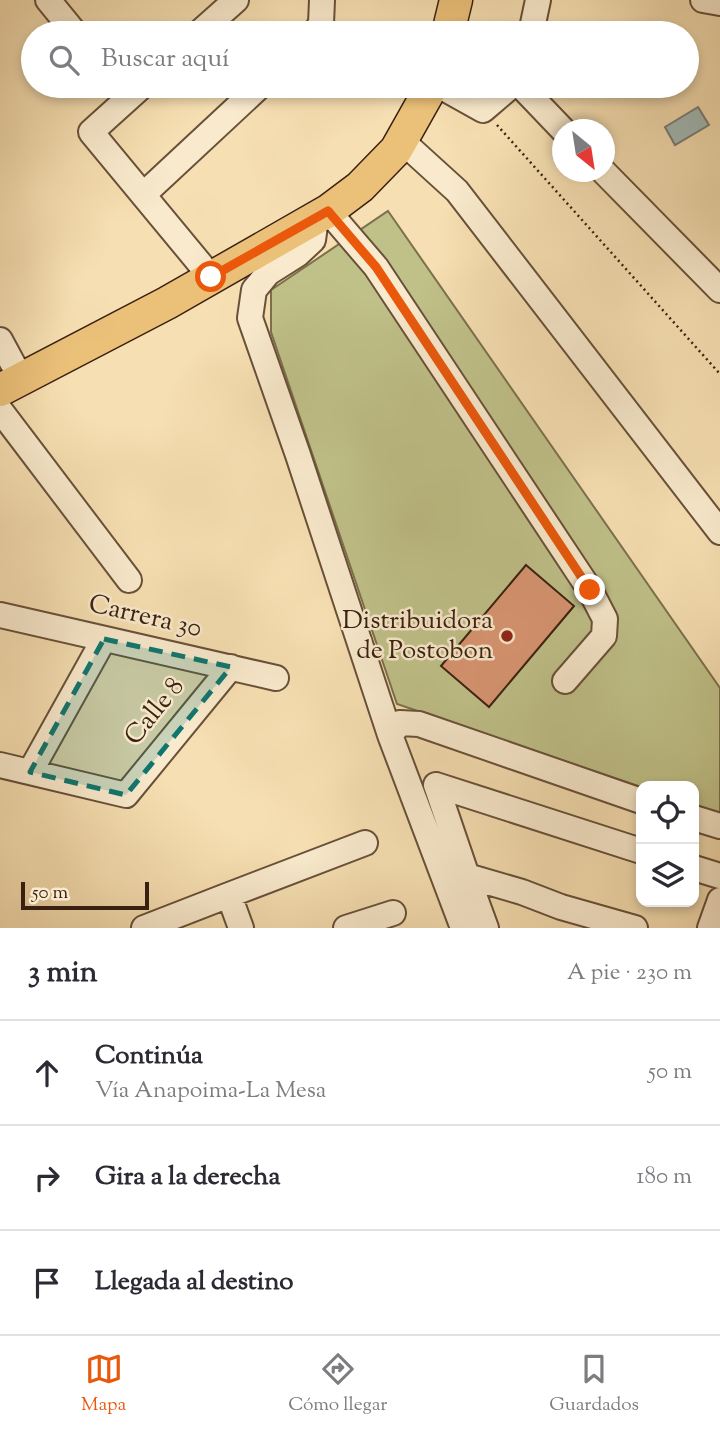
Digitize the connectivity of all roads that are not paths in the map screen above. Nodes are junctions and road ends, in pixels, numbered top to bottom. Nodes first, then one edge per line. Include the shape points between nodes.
1 (48, 0) edge
2 (236, 0) edge
3 (322, 0) edge
4 (456, 0) edge
5 (538, 0) edge
6 (703, 0) edge
7 (720, 3) edge
8 (65, 21) edge
9 (212, 21) edge
10 (321, 21) edge
11 (451, 21) edge
12 (534, 21) edge
13 (123, 98) edge
14 (247, 98) edge
15 (425, 98) edge
16 (461, 98) edge
17 (496, 98) edge
18 (533, 98) edge
19 (553, 119) edge
20 (402, 141) junction
21 (614, 182) edge
22 (143, 195) junction
23 (322, 214) junction
24 (211, 277) junction
25 (720, 290) edge
26 (0, 340) edge
27 (11, 384) edge
28 (0, 411) edge
29 (720, 532) edge
30 (129, 580) dead end
31 (0, 615) edge
32 (104, 639) junction
33 (231, 667) junction
34 (276, 678) dead end
35 (565, 681) dead end
36 (390, 735) junction
37 (0, 765) edge
38 (30, 772) junction
39 (636, 799) edge
40 (699, 820) edge
41 (720, 826) edge
42 (365, 843) dead end
43 (636, 849) edge
44 (699, 870) edge
45 (467, 876) junction
46 (720, 876) edge
47 (229, 895) junction
48 (720, 900) edge
49 (393, 913) dead end
50 (564, 918) edge
51 (144, 928) edge
52 (241, 928) edge
53 (346, 928) edge
54 (464, 928) edge
55 (486, 928) edge
56 (635, 928) edge
57 (710, 928) edge

1 - 8 street
2 - 9 street
3 - 10 street
4 - 11 main road
5 - 12 street
6 - 7 street
13 - 22 street via 91,132
14 - 22 street
15 - 20 main road
16 - 17 street via 482,110
18 - 19 street
20 - 23 main road via 360,187
20 - 29 street via 457,191
21 - 25 street
22 - 24 street
23 - 24 main road
23 - 35 street via 376,267 590,590 605,619 604,636
23 - 36 street via 313,240 268,273 254,290 250,318
24 - 27 main road
26 - 27 street
28 - 30 street
31 - 32 street, Carrera 30
32 - 33 street, Carrera 30
32 - 38 street
33 - 34 street, Carrera 30
33 - 38 street, Calle 8 via 126,795
36 - 39 street via 400,723 419,724
36 - 54 street
37 - 38 street
40 - 41 street
42 - 47 street
43 - 45 street via 436,785
44 - 46 street
45 - 50 street via 522,892
45 - 55 street
47 - 51 street
47 - 52 street
48 - 57 street
49 - 53 street
50 - 56 street

